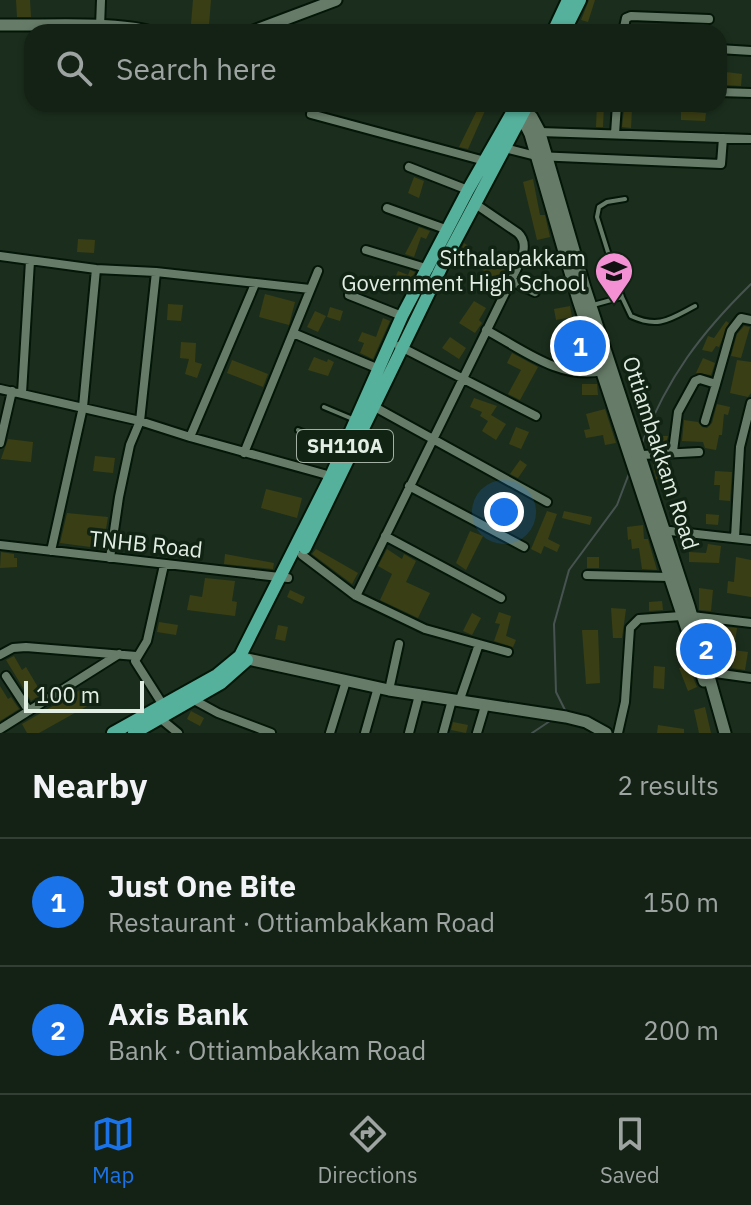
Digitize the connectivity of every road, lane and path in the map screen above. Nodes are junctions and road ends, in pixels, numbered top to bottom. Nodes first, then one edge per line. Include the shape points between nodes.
1 (101, 0) edge
2 (336, 0) edge
3 (568, 0) edge
4 (580, 0) edge
5 (709, 19) dead end
6 (100, 24) edge
7 (272, 24) edge
8 (557, 24) edge
9 (568, 24) edge
10 (625, 24) edge
11 (0, 25) edge
12 (24, 25) edge
13 (727, 50) edge
14 (751, 51) edge
15 (727, 92) edge
16 (751, 93) edge
17 (518, 112) edge
18 (519, 112) edge
19 (519, 112) edge
20 (521, 112) edge
21 (616, 112) edge
22 (311, 114) dead end
23 (540, 132) junction
24 (615, 134) junction
25 (723, 138) junction
26 (751, 139) edge
27 (505, 148) junction
28 (541, 156) junction
29 (485, 161) junction
30 (409, 167) dead end
31 (468, 190) junction
32 (625, 199) dead end
33 (474, 203) junction
34 (387, 208) dead end
35 (448, 230) junction
36 (366, 250) dead end
37 (0, 256) edge
38 (30, 261) junction
39 (96, 269) junction
40 (429, 269) junction
41 (318, 271) dead end
42 (156, 272) junction
43 (511, 281) junction
44 (255, 284) junction
45 (310, 289) junction
46 (535, 292) dead end
47 (349, 295) dead end
48 (622, 297) junction
49 (591, 306) junction
50 (695, 306) dead end
51 (402, 316) junction
52 (751, 320) edge
53 (486, 330) junction
54 (293, 333) junction
55 (397, 345) junction
56 (379, 369) junction
57 (602, 371) junction
58 (462, 378) junction
59 (716, 384) junction
60 (0, 389) edge
61 (12, 391) junction
62 (22, 393) junction
63 (751, 403) edge
64 (373, 406) junction
65 (83, 407) junction
66 (324, 407) dead end
67 (536, 416) dead end
68 (140, 421) junction
69 (357, 421) junction
70 (705, 421) dead end
71 (2, 428) edge
72 (298, 430) dead end
73 (190, 437) junction
74 (433, 438) junction
75 (0, 443) edge
76 (673, 451) junction
77 (699, 452) dead end
78 (244, 453) junction
79 (313, 453) dead end
80 (342, 453) junction
81 (641, 454) junction
82 (331, 476) junction
83 (739, 479) junction
84 (751, 482) edge
85 (409, 486) junction
86 (547, 502) dead end
87 (660, 531) junction
88 (385, 536) junction
89 (735, 538) junction
90 (751, 540) edge
91 (0, 545) edge
92 (524, 547) dead end
93 (51, 551) junction
94 (302, 555) junction
95 (110, 558) junction
96 (164, 565) junction
97 (587, 575) dead end
98 (285, 577) junction
99 (669, 577) junction
100 (356, 596) junction
101 (501, 598) dead end
102 (687, 616) junction
103 (751, 623) edge
104 (399, 644) dead end
105 (479, 644) junction
106 (508, 652) dead end
107 (119, 654) junction
108 (0, 655) edge
109 (136, 656) junction
110 (248, 659) junction
111 (708, 672) junction
112 (6, 676) dead end
113 (751, 678) edge
114 (346, 681) junction
115 (383, 689) junction
116 (419, 695) junction
117 (194, 700) junction
118 (455, 701) junction
119 (163, 705) junction
120 (485, 706) junction
121 (29, 711) junction
122 (161, 719) junction
123 (586, 728) edge
124 (0, 729) edge
125 (724, 731) edge
126 (113, 733) edge
127 (134, 733) edge
128 (178, 733) edge
129 (271, 733) edge
130 (330, 733) edge
131 (365, 733) edge
132 (409, 733) edge
133 (443, 733) edge
134 (477, 733) edge
135 (606, 733) edge
136 (618, 733) edge

1 - 6 street
2 - 7 street
3 - 8 main road
4 - 9 main road
5 - 10 street via 631,16
11 - 12 street
13 - 14 street
15 - 16 street
17 - 29 main road, SH110A
18 - 27 main road, SH110A
19 - 28 street, Ottiambakkam Road
20 - 23 street, Ottiambakkam Road via 536,122
21 - 24 street
22 - 29 street
23 - 24 street
23 - 28 street, Ottiambakkam Road
24 - 25 street
25 - 26 street
25 - 28 street via 721,164
27 - 28 street
27 - 33 main road, SH110A
28 - 49 street, Ottiambakkam Road
28 - 57 street, Ottiambakkam Road via 554,223
29 - 31 main road, SH110A
30 - 31 street
31 - 35 main road, SH110A
32 - 48 lane via 599,207 597,217
33 - 43 street via 524,238 526,246
33 - 55 main road, SH110A
34 - 35 street
35 - 40 main road, SH110A
36 - 40 street
37 - 38 street
38 - 39 street
38 - 62 street
39 - 42 street
39 - 65 street
40 - 51 main road, SH110A
41 - 45 street
42 - 44 street
42 - 68 street
43 - 46 street
43 - 53 street
44 - 45 street
44 - 73 street
45 - 54 street
47 - 51 street
48 - 49 lane
48 - 50 lane via 631,316 647,323 663,322
49 - 81 street, Ottiambakkam Road
51 - 55 main road, SH110A
52 - 59 street via 741,318 733,327
53 - 57 street via 563,371
53 - 58 street
54 - 56 street
54 - 78 street
55 - 56 main road, SH110A
55 - 58 street
55 - 64 main road, SH110A
56 - 69 main road, SH110A
57 - 87 street, Ottiambakkam Road
58 - 67 street
58 - 74 street
59 - 70 street
59 - 76 street via 695,381 678,412
60 - 61 street
61 - 62 street
61 - 71 street
62 - 65 street
63 - 83 street via 740,447
64 - 74 street
64 - 94 main road, SH110A
65 - 68 street
65 - 93 street
66 - 69 lane
68 - 73 street
68 - 95 street via 130,445
69 - 80 main road, SH110A
71 - 75 street
72 - 80 lane
73 - 78 street
74 - 85 street
74 - 86 street
76 - 77 street
76 - 81 street
78 - 82 street
79 - 80 lane via 320,447
80 - 82 main road, SH110A
81 - 87 street, Ottiambakkam Road
82 - 98 main road, SH110A
83 - 84 street
83 - 89 street
85 - 88 street
85 - 92 street
87 - 89 street
87 - 99 street, Ottiambakkam Road
87 - 102 street, Ottiambakkam Road
88 - 100 street
88 - 101 street
89 - 90 street
91 - 93 street, TNHB Road
93 - 95 street, TNHB Road
94 - 98 main road, SH110A
94 - 100 street
95 - 96 street, TNHB Road
96 - 98 street, TNHB Road
96 - 109 street via 147,641
97 - 99 street
98 - 110 main road, SH110A
98 - 119 main road, SH110A via 240,656
99 - 102 street, Ottiambakkam Road
100 - 105 street via 425,629
102 - 103 street
102 - 111 street, Ottiambakkam Road
102 - 125 street, Ottiambakkam Road
102 - 136 street via 639,619 630,628
104 - 115 street
105 - 106 street
105 - 118 street
107 - 108 street via 26,647
107 - 109 street
107 - 121 street
109 - 119 street
110 - 114 street
110 - 117 main road, SH110A
111 - 113 street
111 - 125 street, Ottiambakkam Road
112 - 121 street
114 - 115 street
114 - 130 street
115 - 116 street
115 - 131 street
116 - 118 street
116 - 132 street
117 - 122 main road, SH110A
117 - 129 street
118 - 120 street
118 - 133 street
119 - 126 main road, SH110A
120 - 123 street via 566,717
120 - 134 street
121 - 124 street
122 - 127 main road, SH110A
122 - 128 street
123 - 135 street

